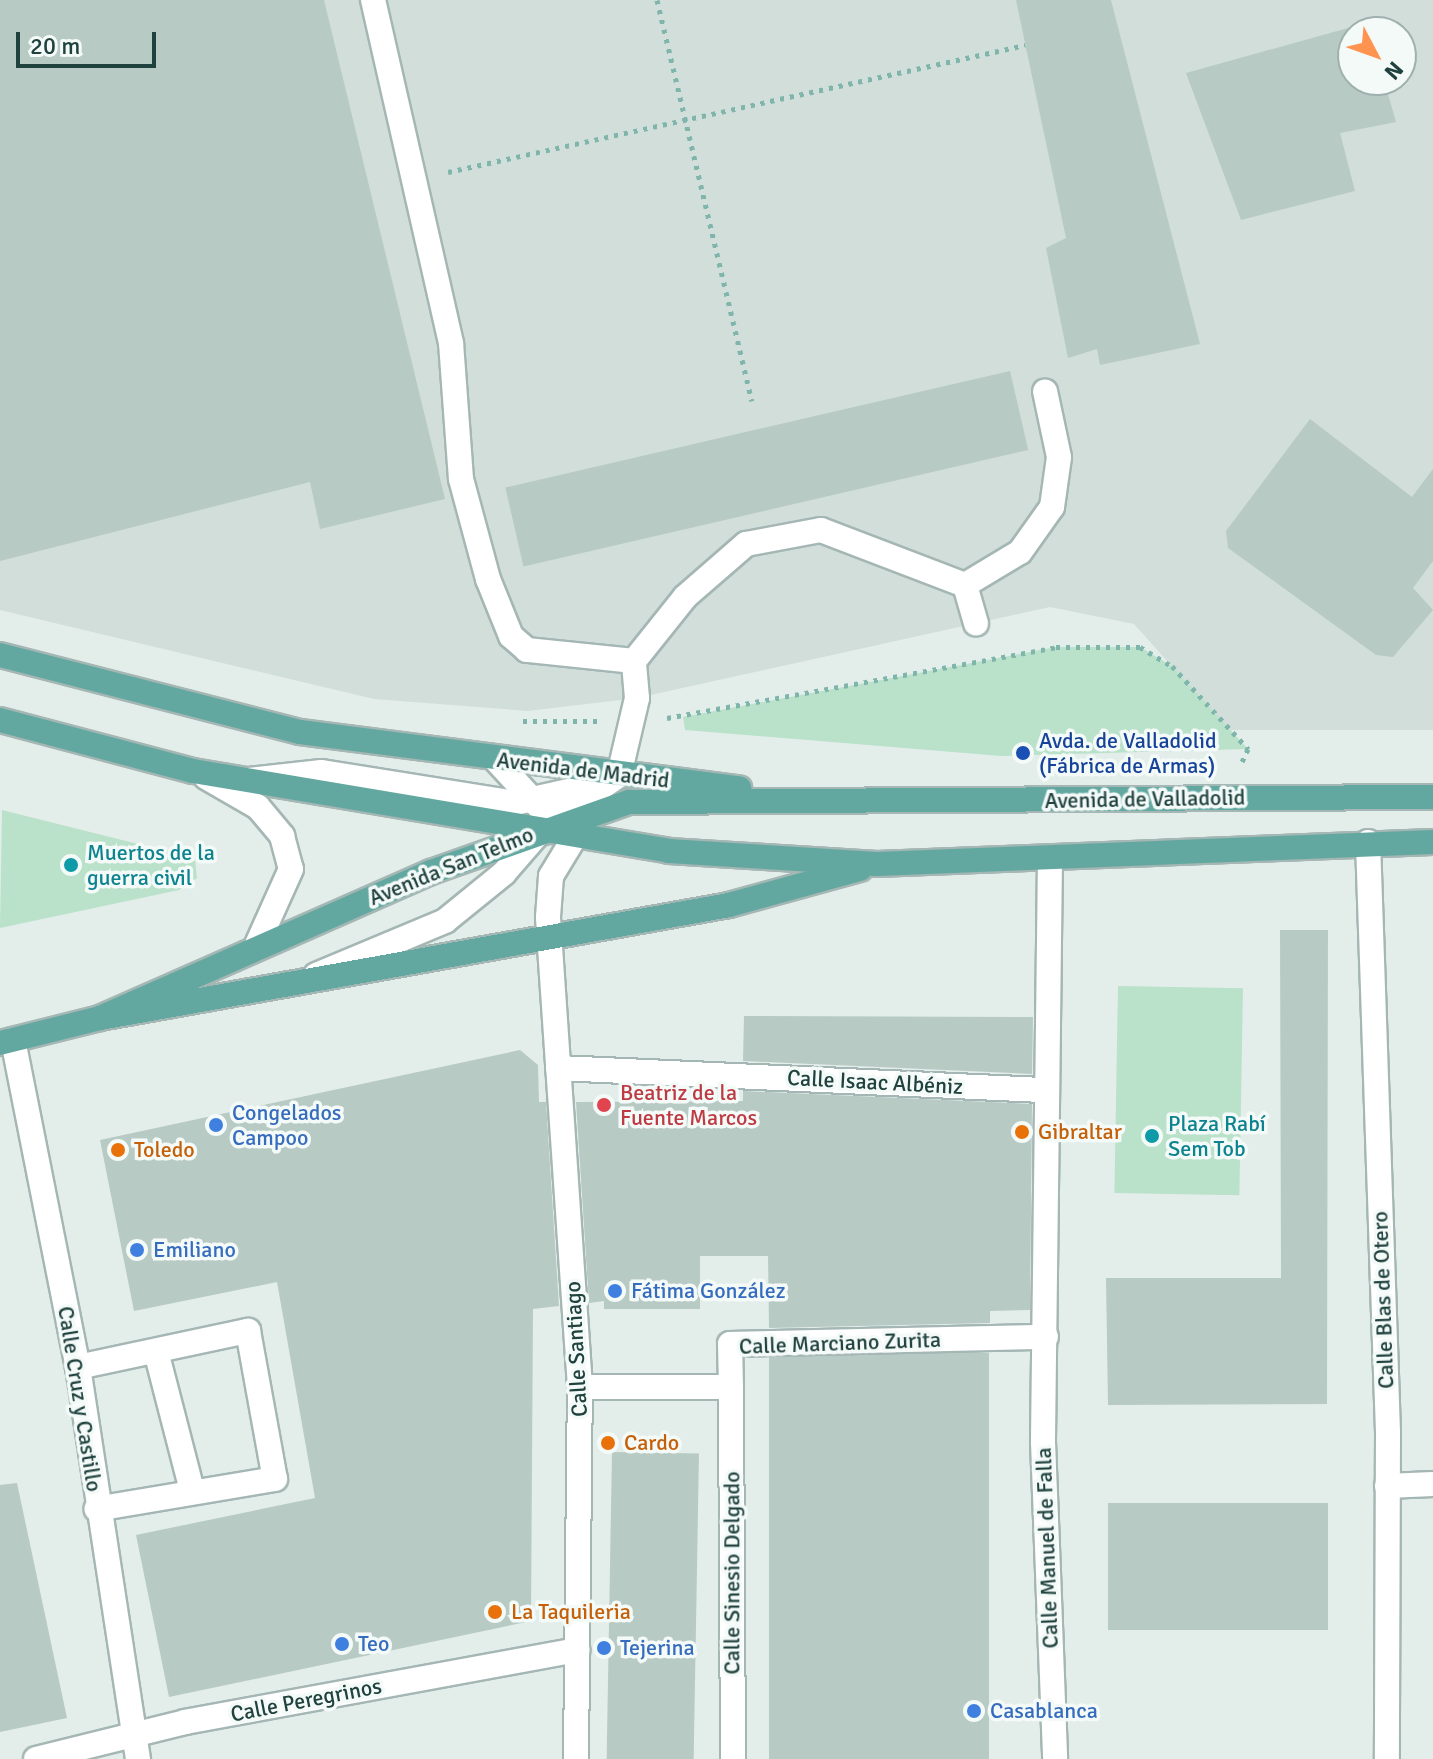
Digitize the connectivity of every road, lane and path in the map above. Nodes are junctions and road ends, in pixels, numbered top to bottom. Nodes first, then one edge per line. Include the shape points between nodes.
1 (373, 0) edge
2 (657, 0) edge
3 (1025, 45) dead end
4 (685, 116) junction
5 (418, 179) junction
6 (1045, 391) dead end
7 (752, 401) dead end
8 (965, 585) junction
9 (976, 623) dead end
10 (0, 655) edge
11 (634, 661) junction
12 (0, 720) edge
13 (495, 759) junction
14 (193, 771) junction
15 (619, 775) junction
16 (248, 780) junction
17 (1433, 797) edge
18 (537, 801) junction
19 (857, 801) junction
20 (593, 810) junction
21 (542, 829) junction
22 (574, 834) junction
23 (1368, 842) junction
24 (1433, 842) edge
25 (1050, 858) junction
26 (877, 864) junction
27 (551, 940) junction
28 (255, 949) junction
29 (285, 989) junction
30 (100, 1018) junction
31 (7, 1042) edge
32 (558, 1068) junction
33 (1047, 1090) junction
34 (1046, 1337) junction
35 (157, 1355) junction
36 (78, 1367) junction
37 (580, 1387) junction
38 (731, 1387) junction
39 (1433, 1484) edge
40 (1387, 1486) junction
41 (192, 1490) junction
42 (96, 1509) junction
43 (577, 1650) junction
44 (136, 1747) edge
45 (36, 1759) edge
46 (576, 1759) edge
47 (733, 1759) edge
48 (1055, 1759) edge
49 (1387, 1759) edge

1 - 5 street
2 - 4 path
3 - 4 path
4 - 5 path
4 - 7 path
5 - 11 street via 451,343 461,479 511,636 551,658
6 - 8 street via 1059,457 1052,507 1020,552
8 - 9 street
8 - 11 street via 821,530 782,535 746,544 713,569
10 - 13 main road, Avenida de Madrid via 300,732
11 - 15 street via 635,721
12 - 14 main road, Avenida de Madrid
13 - 15 main road, Avenida de Madrid
13 - 18 street
14 - 16 main road, Avenida de Madrid
14 - 28 street via 258,807 282,836 291,869
15 - 18 street
15 - 19 main road, Avenida de Madrid
15 - 21 street
16 - 18 street via 322,772
16 - 21 main road, Avenida de Madrid
17 - 19 main road, Avenida de Valladolid
18 - 21 street
19 - 20 main road, Avenida de Madrid via 663,801
20 - 21 main road, Avenida de Madrid
20 - 22 street, Calle Santiago
21 - 22 main road, Avenida de Madrid
21 - 28 main road, Avenida San Telmo
21 - 29 street, Avenida San Telmo via 504,873 445,921
22 - 26 main road, Avenida de Madrid via 669,851
22 - 27 street, Calle Santiago via 551,876
23 - 24 main road
23 - 25 main road
23 - 40 street, Calle Blas de Otero
25 - 26 main road
25 - 33 street
26 - 27 main road, Avenida San Telmo via 729,905
27 - 29 main road, Avenida San Telmo
27 - 32 street, Calle Santiago
28 - 30 main road, Avenida San Telmo
29 - 30 main road, Avenida San Telmo
30 - 31 main road, Avenida San Telmo
31 - 36 street, Calle Cruz y Castillo
32 - 33 street, Calle Isaac Albéniz
32 - 37 street, Calle Santiago
33 - 34 street
34 - 38 street, Calle Marciano Zurita via 730,1344
34 - 48 street, Calle Manuel de Falla via 1043,1442
35 - 36 street
35 - 41 street
35 - 41 street via 248,1331 275,1479
36 - 42 street, Calle Cruz y Castillo
37 - 38 street, Calle Marciano Zurita
37 - 43 street, Calle Santiago
38 - 47 street, Calle Sinesio Delgado
39 - 40 street
40 - 49 street, Calle Blas de Otero
41 - 42 street
42 - 44 street, Calle Cruz y Castillo
43 - 44 street, Calle Peregrinos
43 - 46 street, Calle Santiago
44 - 45 street, Calle Peregrinos

